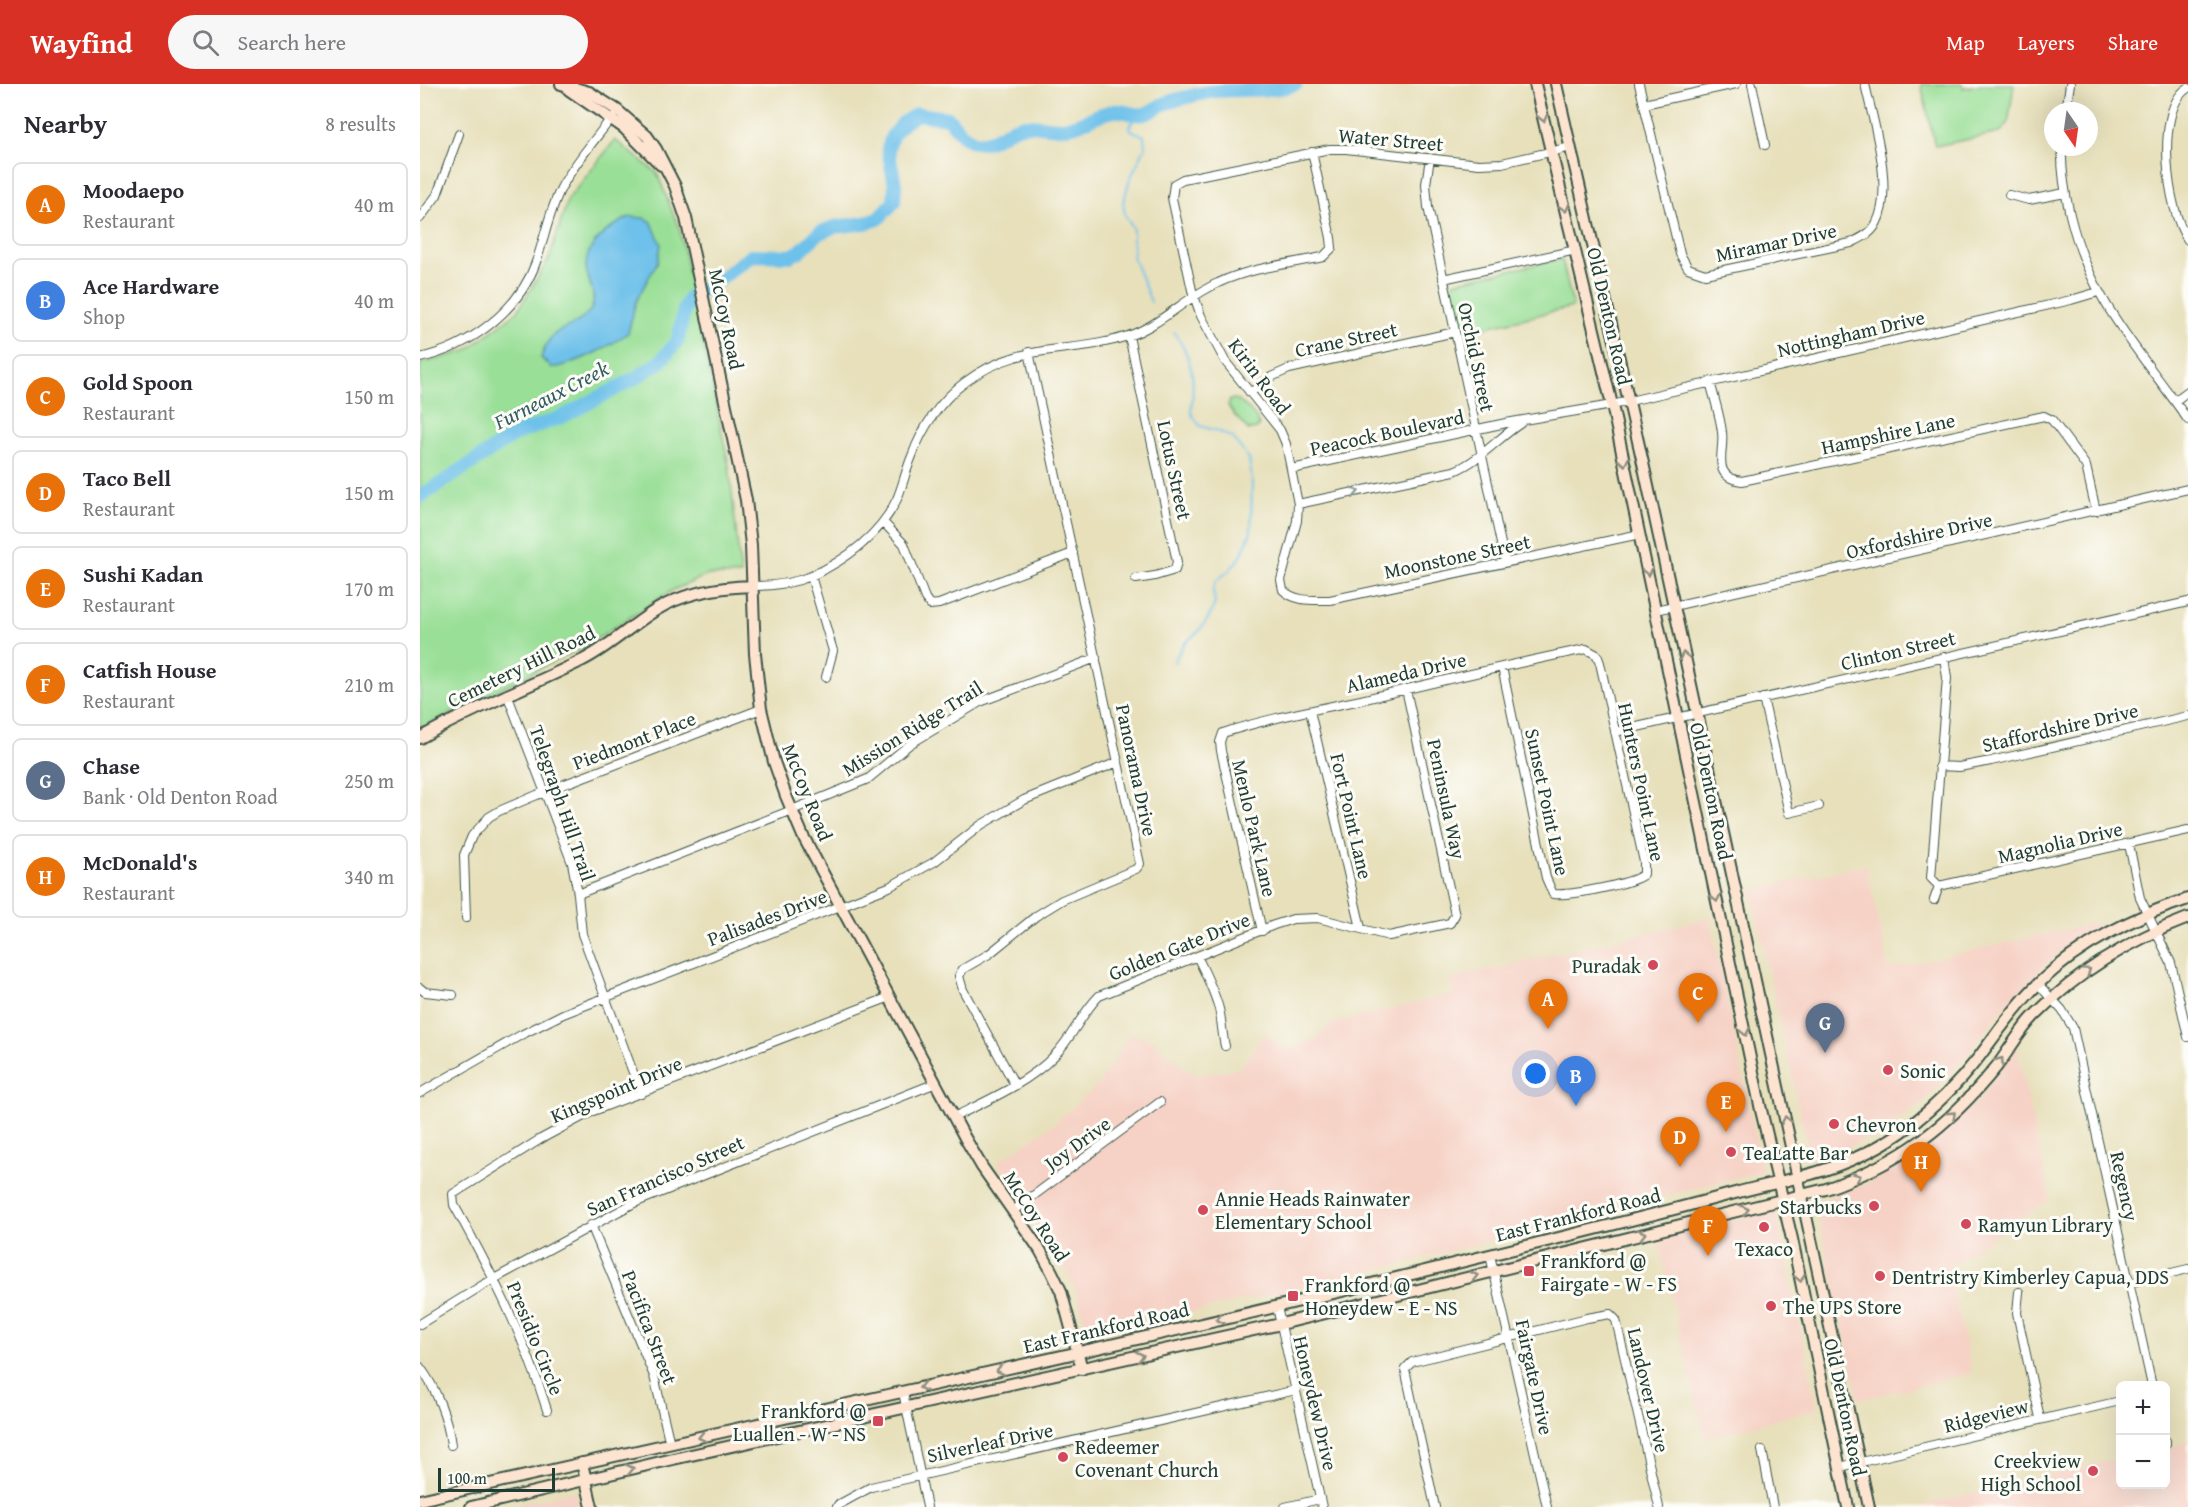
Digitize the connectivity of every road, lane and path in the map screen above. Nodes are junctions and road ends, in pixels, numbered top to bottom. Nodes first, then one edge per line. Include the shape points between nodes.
1 (1534, 84) edge
2 (1556, 84) edge
3 (1639, 84) edge
4 (1736, 84) edge
5 (1752, 84) edge
6 (1865, 84) edge
7 (2070, 84) edge
8 (562, 85) edge
9 (2188, 88) edge
10 (2067, 102) edge
11 (1644, 104) junction
12 (614, 114) junction
13 (459, 134) dead end
14 (1765, 145) dead end
15 (1571, 147) junction
16 (1312, 152) junction
17 (1550, 152) junction
18 (2063, 156) edge
19 (1430, 158) junction
20 (1174, 184) joint
21 (2065, 193) junction
22 (2009, 195) dead end
23 (420, 218) edge
24 (2188, 240) edge
25 (1576, 250) junction
26 (1443, 279) junction
27 (2098, 292) junction
28 (1193, 297) junction
29 (1455, 332) junction
30 (1129, 336) junction
31 (1029, 352) junction
32 (420, 358) edge
33 (1710, 381) junction
34 (2188, 391) edge
35 (1250, 393) junction
36 (1629, 401) junction
37 (2175, 401) junction
38 (1612, 405) junction
39 (1525, 420) junction
40 (2188, 420) edge
41 (1476, 430) junction
42 (1481, 454) junction
43 (1292, 469) junction
44 (2188, 489) edge
45 (1298, 504) junction
46 (2096, 511) junction
47 (883, 522) junction
48 (1640, 534) junction
49 (1073, 553) junction
50 (1504, 562) junction
51 (811, 576) junction
52 (1136, 579) dead end
53 (753, 586) junction
54 (1282, 590) joint
55 (2188, 602) edge
56 (1674, 606) junction
57 (1656, 610) junction
58 (1597, 655) joint
59 (1944, 657) junction
60 (1096, 658) junction
61 (1502, 667) junction
62 (826, 676) dead end
63 (1406, 689) junction
64 (507, 694) junction
65 (1763, 698) junction
66 (761, 709) junction
67 (1310, 711) junction
68 (1697, 713) junction
69 (2188, 716) edge
70 (1679, 717) junction
71 (1615, 732) junction
72 (1223, 733) joint
73 (420, 738) edge
74 (1118, 762) junction
75 (1939, 766) junction
76 (544, 792) junction
77 (1819, 806) dead end
78 (792, 810) junction
79 (2188, 830) edge
80 (2129, 843) junction
81 (1939, 886) junction
82 (1604, 887) joint
83 (578, 894) junction
84 (2188, 899) edge
85 (1934, 900) dead end
86 (842, 906) junction
87 (2147, 914) junction
88 (1455, 915) joint
89 (465, 918) dead end
90 (2188, 918) edge
91 (1361, 928) junction
92 (1262, 931) junction
93 (2156, 932) junction
94 (1197, 956) junction
95 (1753, 970) junction
96 (1732, 975) junction
97 (2038, 984) junction
98 (420, 988) edge
99 (453, 995) dead end
100 (890, 997) junction
101 (606, 998) junction
102 (2052, 1000) junction
103 (2188, 1036) edge
104 (1226, 1046) dead end
105 (936, 1083) junction
106 (1015, 1085) junction
107 (420, 1093) edge
108 (641, 1094) junction
109 (1160, 1102) dead end
110 (954, 1117) junction
111 (1797, 1177) junction
112 (1778, 1182) junction
113 (1801, 1195) junction
114 (1784, 1200) junction
115 (1014, 1210) junction
116 (1660, 1212) junction
117 (591, 1225) junction
118 (1664, 1229) junction
119 (1490, 1255) junction
120 (2188, 1269) edge
121 (1494, 1271) junction
122 (495, 1279) junction
123 (2129, 1283) junction
124 (2019, 1292) dead end
125 (1277, 1307) junction
126 (420, 1324) edge
127 (1281, 1324) junction
128 (1509, 1337) junction
129 (1078, 1353) junction
130 (1837, 1356) junction
131 (1818, 1361) junction
132 (420, 1367) edge
133 (1083, 1369) junction
134 (2151, 1381) edge
135 (1296, 1390) junction
136 (903, 1392) junction
137 (2116, 1402) edge
138 (906, 1408) junction
139 (548, 1410) dead end
140 (2040, 1418) junction
141 (670, 1444) junction
142 (451, 1445) dead end
143 (1762, 1450) dead end
144 (1860, 1462) junction
145 (582, 1463) junction
146 (1840, 1467) junction
147 (921, 1474) junction
148 (586, 1479) junction
149 (420, 1500) edge
150 (1321, 1503) edge
151 (471, 1507) edge
152 (592, 1507) edge
153 (837, 1507) edge
154 (927, 1507) edge
155 (1285, 1507) edge
156 (1435, 1507) edge
157 (1547, 1507) edge
158 (1659, 1507) edge
159 (1773, 1507) edge
160 (1848, 1507) edge
161 (1869, 1507) edge

1 -> 17 main road, Old Denton Road
2 - 15 main road, Old Denton Road
3 - 11 street, Miramar Drive
4 - 11 street
5 - 14 street
6 - 11 street, Miramar Drive via 1884,176 1884,198 1877,224 1866,236 1851,243 1705,274 1688,268 1677,246
7 - 10 street
8 - 12 main road, McCoy Road
9 - 24 street via 2173,103 2167,143 2172,192
12 - 32 street via 562,187 536,264 508,308 470,339
12 - 53 main road, McCoy Road via 667,172 681,202 746,500
13 - 23 street via 437,195
15 - 17 street, Water Street
15 - 36 main road, Old Denton Road
16 - 19 street, Water Street via 1346,149
16 - 20 street, Water Street
16 - 28 street, Cemetery Hill Road via 1332,248 1323,257 1240,274
17 - 19 street, Water Street via 1489,164
17 -> 25 main road, Old Denton Road
18 - 21 street
19 - 26 street, Orchid Street via 1428,207
20 - 28 street, Kirin Road via 1172,198
21 - 22 street via 2029,200
21 - 27 street via 2077,244
25 - 26 street
25 - 38 main road, Old Denton Road
26 - 29 street, Orchid Street
27 - 33 street, Nottingham Drive
27 - 37 street
28 - 30 street, Cemetery Hill Road
28 - 35 street, Kirin Road via 1209,335
29 - 35 street, Crane Street via 1289,369
29 - 41 street, Orchid Street
30 - 31 street, Cemetery Hill Road
30 - 52 street, Lotus Street via 1177,562 1175,570
31 - 47 street, Cemetery Hill Road via 987,368 963,383 943,403 924,429 896,501
31 - 49 street, Panorama Drive
33 - 36 street, Nottingham Drive
33 - 46 street, Hampshire Lane via 1722,433 1721,466 1733,480 2044,416 2052,420 2085,466
34 - 37 street
35 - 43 street, Kirin Road via 1280,430
36 - 38 street, Nottingham Drive
36 - 56 main road, Old Denton Road
37 - 40 street
38 - 39 street, Peacock Boulevard
38 -> 48 main road, Old Denton Road
39 - 41 street, Peacock Boulevard
39 - 42 street, Peacock Boulevard
41 - 42 street, Orchid Street
41 - 43 street, Peacock Boulevard
45 -> 42 street, Peacock Boulevard via 1454,471
42 - 50 street, Orchid Street
43 - 45 street, Kirin Road
44 - 46 street, Oxfordshire Drive
45 - 54 street, Kirin Road
46 - 56 street, Oxfordshire Drive
47 - 49 street via 904,544 930,605
47 - 51 street, Cemetery Hill Road via 855,550
48 - 50 street, Moonstone Street
48 -> 57 main road, Old Denton Road
49 - 60 street, Panorama Drive
50 - 54 street, Moonstone Street via 1330,600 1295,598
51 - 53 street, Cemetery Hill Road via 785,584
51 - 62 street via 832,651
53 - 64 main road, Cemetery Hill Road via 703,590 658,609 581,661
53 - 66 main road, McCoy Road
55 - 59 street, Clinton Street
56 - 57 street, Oxfordshire Drive
68 -> 56 main road, Old Denton Road
57 - 70 main road, Old Denton Road
58 - 61 street, Alameda Drive via 1586,649
58 - 71 street, Hunters Point Lane
59 - 65 street, Clinton Street
59 - 75 street via 1947,678
60 - 74 street, Panorama Drive
60 - 78 street, Mission Ridge Trail via 980,702 910,744 868,779
61 - 63 street, Alameda Drive
61 - 82 street, Sunset Point Lane via 1549,887 1553,894 1562,895
63 - 67 street, Alameda Drive
63 - 88 street, Peninsula Way
64 - 73 main road, Cemetery Hill Road
64 - 76 street, Telegraph Hill Trail
65 - 68 street, Clinton Street
65 - 77 street via 1789,813
66 - 76 street, Piedmont Place
66 - 78 main road, McCoy Road via 774,762
67 - 72 street, Alameda Drive
67 - 91 street, Fort Point Lane
68 - 70 street, Clinton Street
68 - 95 main road, Old Denton Road
69 - 75 street, Staffordshire Drive via 1991,761
70 - 71 street, Clinton Street
70 -> 96 main road, Old Denton Road
71 - 82 street, Hunters Point Lane via 1644,874 1639,879
72 - 92 street, Menlo Park Lane via 1221,751
74 - 86 street, Palisades Drive via 1024,800 981,825 919,872
74 - 106 street, Panorama Drive via 1140,864 1062,900 959,975 963,990
75 - 81 street via 1931,878
76 - 83 street, Telegraph Hill Trail via 572,863
76 - 89 street, Piedmont Place via 489,817 472,836 463,867
78 - 83 street, Mission Ridge Trail
78 - 86 main road, McCoy Road
79 - 80 street, Magnolia Drive
80 - 81 street, Magnolia Drive
80 - 87 street
81 - 85 street
83 - 101 street, Telegraph Hill Trail via 582,933
84 - 87 main road, East Frankford Road
86 - 100 main road, McCoy Road
86 - 101 street, Palisades Drive
87 - 93 street
87 - 97 main road, East Frankford Road via 2090,944
88 - 91 street, Golden Gate Drive via 1450,923 1399,935 1381,935
90 - 93 main road, East Frankford Road
91 - 92 street, Golden Gate Drive via 1308,918 1293,919
92 - 94 street, Golden Gate Drive
102 -> 93 main road, East Frankford Road via 2114,952
93 - 103 street via 2171,963
94 - 104 street via 1220,1011
94 - 106 street, Golden Gate Drive via 1099,996 1056,1055
95 - 96 main road
111 -> 95 main road, Old Denton Road
96 -> 112 main road, Old Denton Road
97 - 102 street, Regency
97 - 111 main road, East Frankford Road via 1957,1084 1915,1123 1866,1153
98 - 99 street
100 - 105 main road, McCoy Road
100 - 108 street, Kingspoint Drive
101 - 107 street, Palisades Drive via 521,1035
101 - 108 street, Telegraph Hill Trail
113 -> 102 main road, East Frankford Road via 1862,1176 1928,1136 1971,1096
102 - 123 street, Regency via 2073,1028
105 - 110 main road, McCoy Road
105 - 117 street, San Francisco Street via 676,1184
106 - 110 street, Golden Gate Drive
108 - 122 street, Kingspoint Drive via 593,1112 539,1140 453,1194 454,1205
109 - 115 street, Joy Drive
110 - 115 main road, McCoy Road via 982,1167
111 - 112 main road, East Frankford Road
111 - 113 main road, Old Denton Road
112 - 114 main road, Old Denton Road
112 - 116 main road, East Frankford Road
113 - 114 main road, East Frankford Road
113 - 130 main road, Old Denton Road
118 -> 114 main road, East Frankford Road
114 -> 131 main road, Old Denton Road
115 - 129 main road, McCoy Road via 1061,1291
116 - 118 main road
116 - 119 main road, East Frankford Road
117 - 122 street, San Francisco Street
117 - 141 street, Pacifica Street via 654,1376
121 -> 118 main road, East Frankford Road
119 - 121 street, Fairgate Drive
119 - 125 main road, East Frankford Road
120 - 123 street
127 -> 121 main road, East Frankford Road
121 - 128 street, Fairgate Drive
122 - 126 street, San Francisco Street
122 - 139 street, Presidio Circle
123 - 134 street, Regency
124 - 140 street via 2017,1313
125 - 127 street, Honeydew Drive
125 -> 129 main road, East Frankford Road
133 -> 127 main road, East Frankford Road
127 - 135 street, Honeydew Drive
128 - 156 street via 1412,1362 1405,1369
128 - 157 street, Fairgate Drive
128 - 158 street, Landover Drive via 1610,1314 1616,1320
129 - 133 main road, McCoy Road
129 -> 136 main road, East Frankford Road
130 - 131 main road
130 - 144 main road, Old Denton Road
131 - 146 main road, Old Denton Road
132 - 142 street via 447,1424
133 - 138 main road, East Frankford Road
135 - 147 street, Silverleaf Drive
135 - 150 street, Honeydew Drive
136 - 138 street
136 -> 141 main road, East Frankford Road
137 - 140 street, Ridgeview
138 - 147 street
148 -> 138 main road, East Frankford Road
140 - 144 street, Ridgeview
141 - 145 main road, East Frankford Road
143 - 159 street
144 - 146 street, Ridgeview
144 - 161 main road, Old Denton Road
145 - 148 main road
145 - 149 main road, East Frankford Road
146 - 160 main road, Old Denton Road
147 - 153 street, Silverleaf Drive via 871,1486
147 - 154 street
148 - 151 main road, East Frankford Road
148 - 152 main road
150 - 155 street

